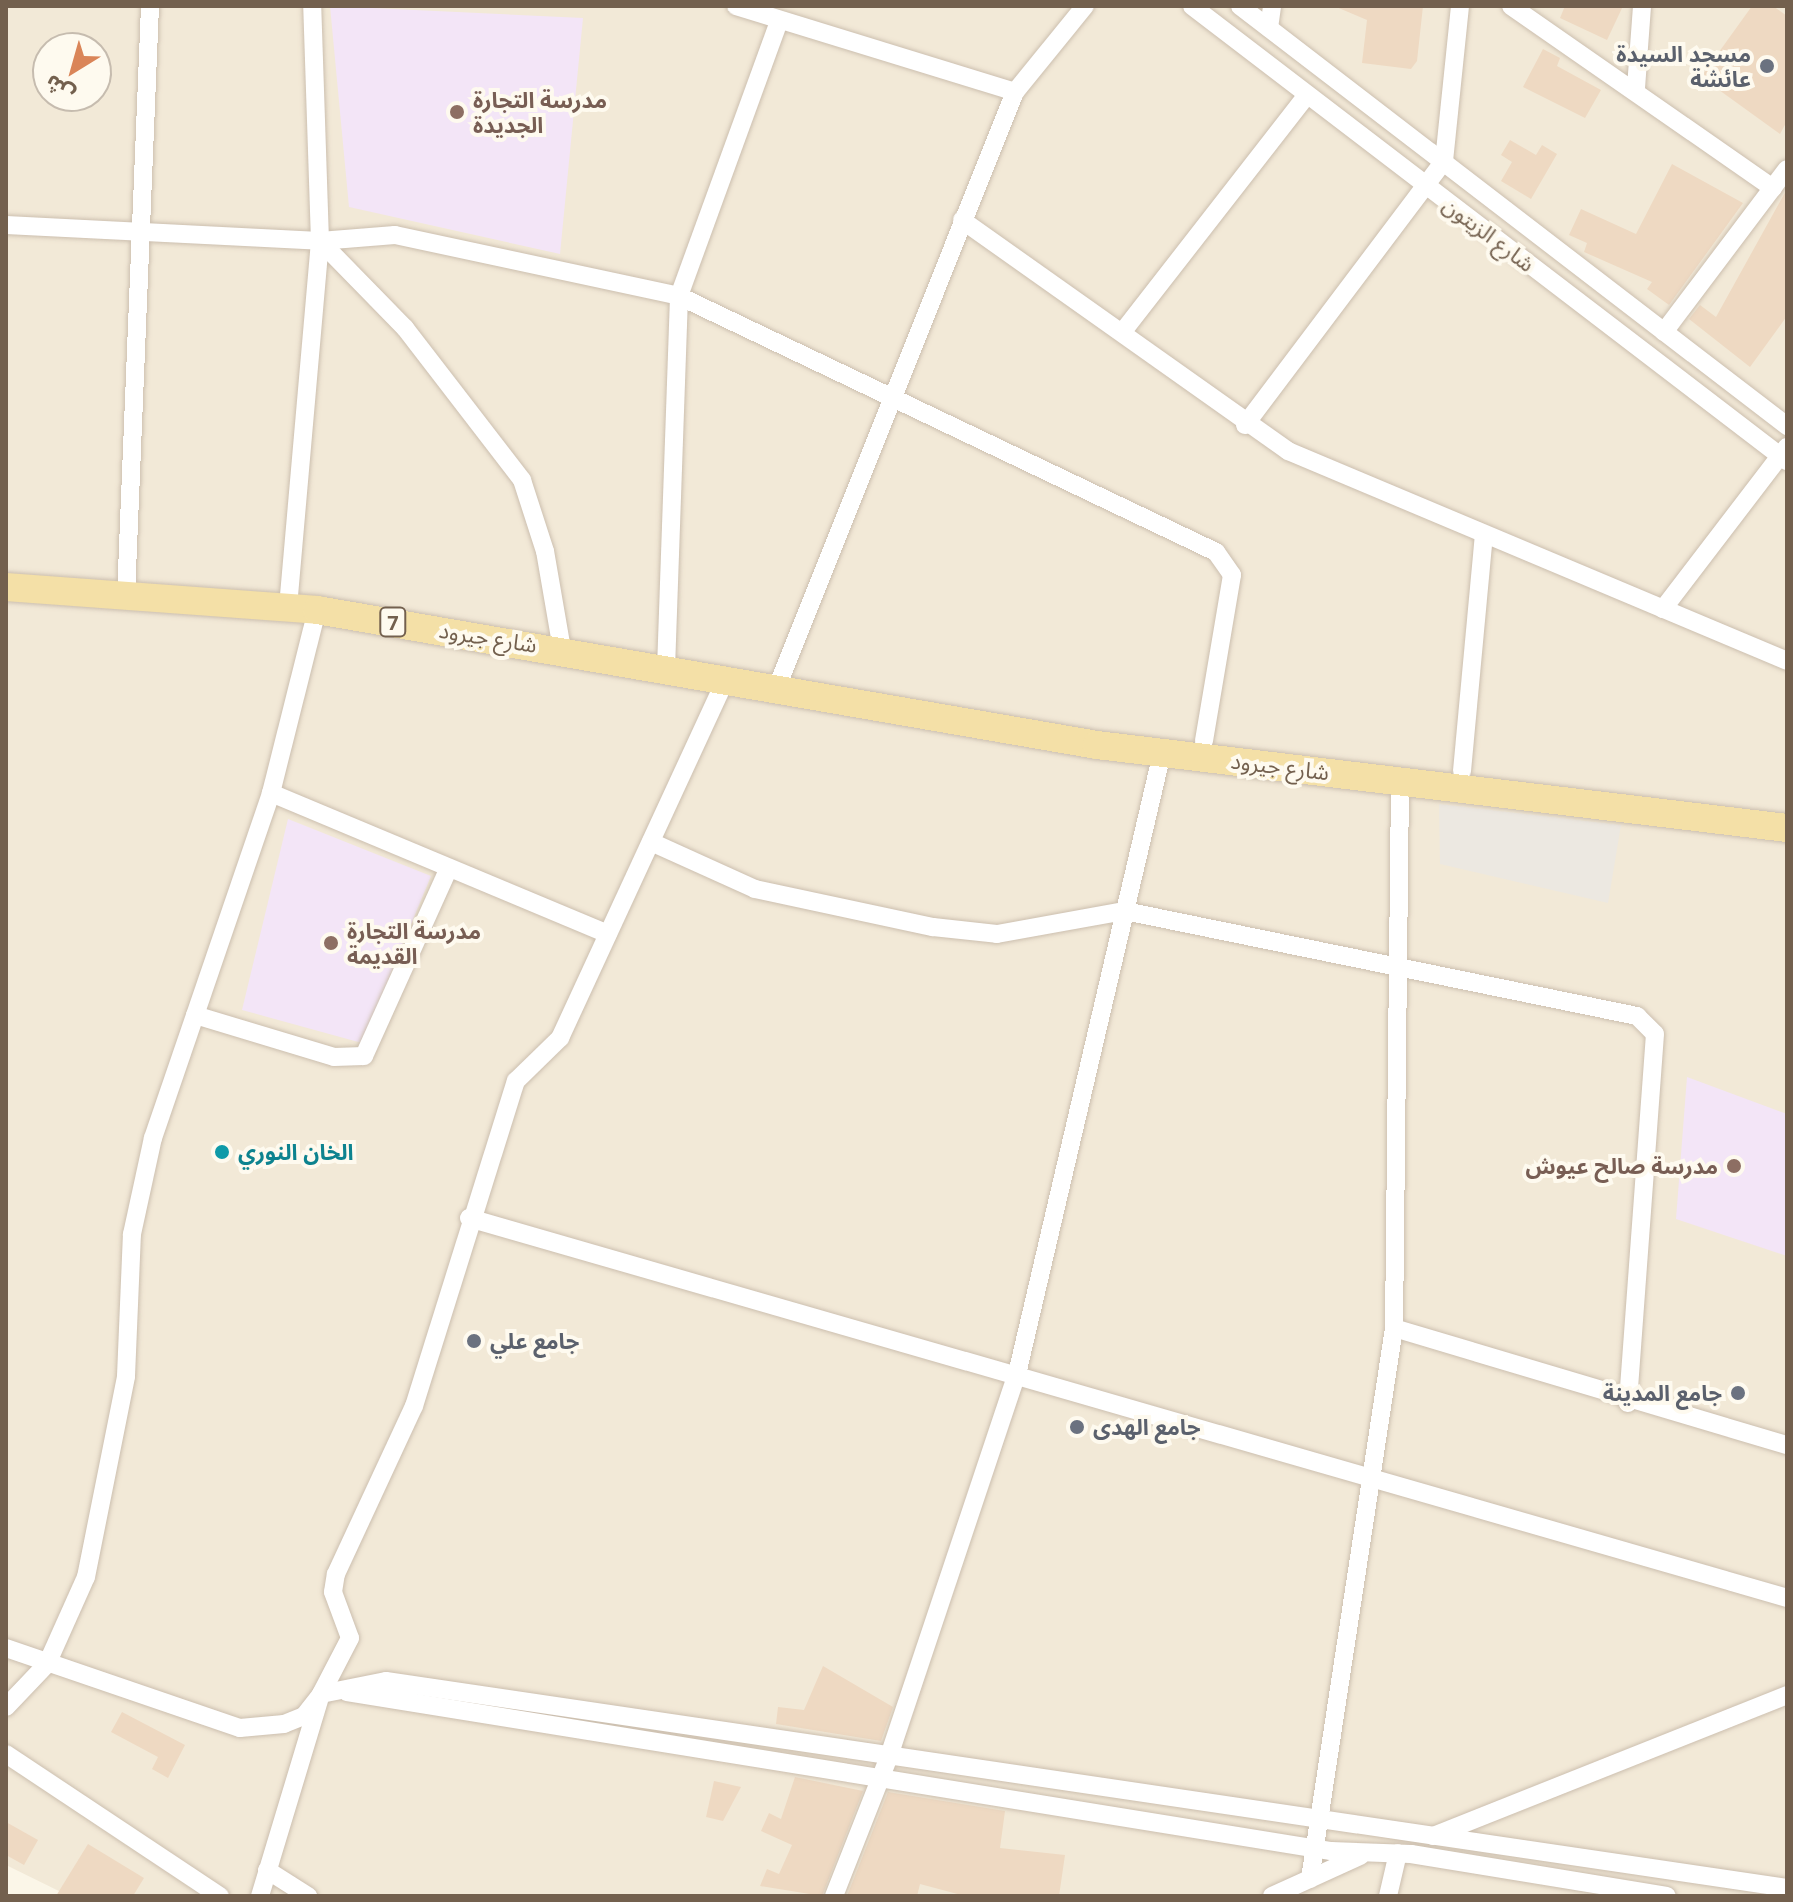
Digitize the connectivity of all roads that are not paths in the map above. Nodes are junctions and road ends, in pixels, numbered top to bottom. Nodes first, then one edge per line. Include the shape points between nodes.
1 (150, 6) edge
2 (312, 6) edge
3 (736, 6) edge
4 (1085, 6) edge
5 (1192, 6) edge
6 (1240, 6) edge
7 (1272, 6) edge
8 (1460, 6) edge
9 (1511, 6) edge
10 (1642, 6) edge
11 (779, 21) junction
12 (1269, 28) junction
13 (1636, 88) junction
14 (1015, 92) junction
15 (1307, 95) junction
16 (1444, 161) junction
17 (1787, 169) edge
18 (1429, 188) junction
19 (1773, 188) junction
20 (962, 220) junction
21 (6, 225) edge
22 (139, 228) junction
23 (320, 241) junction
24 (679, 296) junction
25 (1124, 330) junction
26 (1664, 332) junction
27 (893, 397) junction
28 (1245, 425) junction
29 (1787, 426) edge
30 (1785, 454) edge
31 (1484, 536) junction
32 (6, 587) edge
33 (126, 596) junction
34 (288, 607) junction
35 (1663, 609) junction
36 (317, 610) junction
37 (562, 649) junction
38 (1787, 661) edge
39 (666, 669) junction
40 (725, 681) junction
41 (776, 690) junction
42 (1204, 741) junction
43 (1162, 753) junction
44 (1462, 771) junction
45 (1400, 780) junction
46 (271, 793) junction
47 (1787, 809) edge
48 (1787, 828) edge
49 (651, 842) junction
50 (449, 868) junction
51 (1125, 911) junction
52 (608, 934) junction
53 (1399, 969) junction
54 (195, 1015) junction
55 (469, 1218) junction
56 (1394, 1328) junction
57 (1017, 1374) junction
58 (1628, 1403) junction
59 (1787, 1445) edge
60 (1371, 1475) junction
61 (1787, 1598) edge
62 (6, 1648) edge
63 (47, 1664) junction
64 (347, 1692) junction
65 (321, 1694) junction
66 (1787, 1695) edge
67 (6, 1707) edge
68 (6, 1754) edge
69 (888, 1759) junction
70 (877, 1778) junction
71 (1317, 1821) junction
72 (1368, 1827) junction
73 (1430, 1837) junction
74 (1311, 1847) junction
75 (1365, 1853) junction
76 (1398, 1853) junction
77 (267, 1870) junction
78 (1310, 1879) junction
79 (1787, 1888) edge
80 (220, 1896) edge
81 (260, 1896) edge
82 (308, 1896) edge
83 (834, 1896) edge
84 (1272, 1896) edge
85 (1388, 1896) edge
86 (1667, 1896) edge

1 - 22 street
2 - 23 street
3 - 11 street
4 - 14 street
5 - 15 street, شارع الزيتون
6 - 12 street, شارع الزيتون
7 - 12 street
8 - 16 street
9 - 13 street
10 - 13 street
11 - 14 street
11 - 24 street
12 - 16 street, شارع الزيتون
13 - 19 street
14 - 20 street
15 - 18 street, شارع الزيتون
15 - 25 street
16 - 18 street
16 - 26 street, شارع الزيتون
17 - 19 street
18 - 28 street
18 - 30 street, شارع الزيتون
19 - 26 street
20 - 25 street
20 - 27 street
21 - 22 street
22 - 23 street
22 - 33 street
23 - 24 street via 395,235
23 - 34 street
23 - 37 street via 405,328 522,480 545,551
24 - 27 street
24 - 39 street
25 - 28 street
26 - 29 street, شارع الزيتون
27 - 41 street
27 - 42 street via 1228,563
28 - 31 street via 1288,451
30 - 35 street
31 - 35 street
31 - 44 street
32 - 33 main road, شارع جيرود / 7
33 - 34 main road, شارع جيرود / 7
34 - 36 main road, شارع جيرود / 7
35 - 38 street
36 - 37 main road, شارع جيرود / 7
36 - 46 street
37 - 39 main road, شارع جيرود / 7
39 - 40 main road, شارع جيرود / 7
40 - 41 main road, شارع جيرود / 7
40 - 49 street
41 - 42 main road, شارع جيرود
41 - 43 main road, شارع جيرود
42 - 44 main road, شارع جيرود
43 - 45 main road, شارع جيرود
43 - 51 street
44 - 47 main road, شارع جيرود
45 - 48 main road, شارع جيرود
45 - 53 street
46 - 50 street
46 - 54 street
49 - 51 street via 755,889 933,927 997,934
49 - 52 street
50 - 52 street
50 - 54 street via 364,1056 334,1057
51 - 53 street
51 - 57 street
52 - 55 street via 560,1038 516,1081
53 - 56 street
53 - 58 street via 1637,1016 1655,1034
54 - 63 street via 153,1138 132,1234 126,1376 86,1577
55 - 57 street
55 - 65 street via 414,1406 336,1574 333,1592 350,1638
56 - 58 street
56 - 60 street
57 - 60 street
57 - 69 street
58 - 59 street
60 - 61 street
60 - 71 street
62 - 63 street
63 - 65 street via 240,1728 304,1716
63 - 67 street
64 - 65 street
64 - 69 street via 386,1681
64 - 70 street
65 - 77 street
66 - 73 street
68 - 80 street
69 - 70 street
69 - 71 street
70 - 74 street
70 - 83 street
71 - 72 street
71 - 74 street
72 - 73 street
72 - 75 street
73 - 79 street
74 - 75 street
74 - 78 street
75 - 76 street
75 - 78 street
76 - 85 street
76 - 86 street
77 - 81 street
77 - 82 street
78 - 84 street

